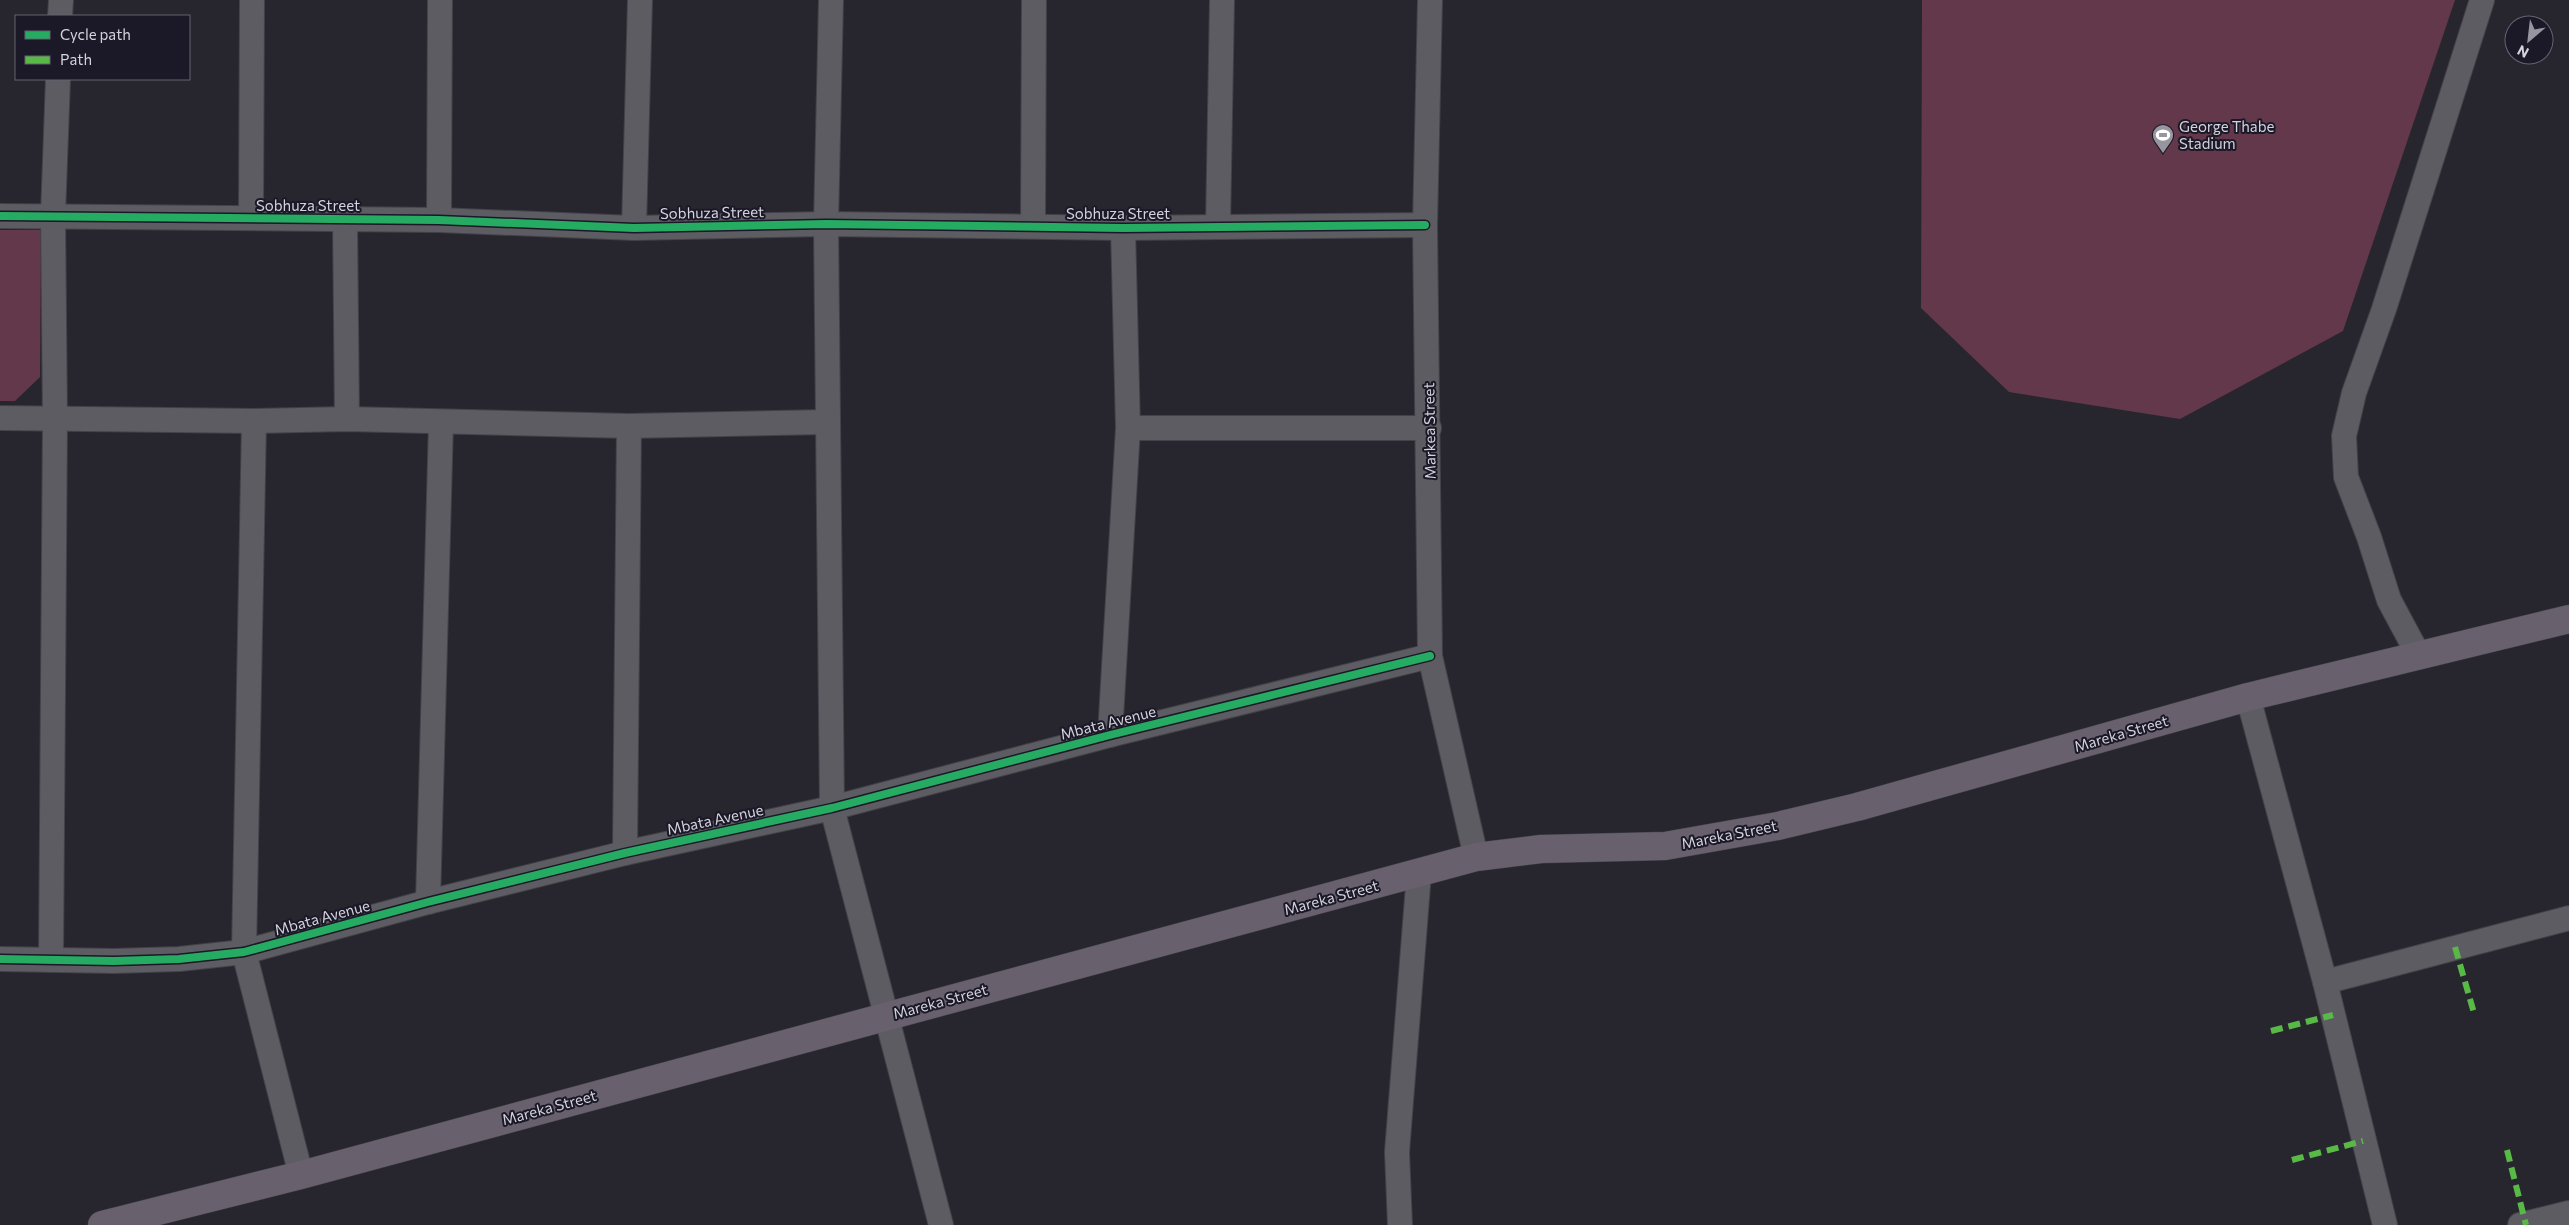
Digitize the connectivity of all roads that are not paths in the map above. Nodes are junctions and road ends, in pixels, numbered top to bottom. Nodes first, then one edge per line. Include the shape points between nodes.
1 (61, 0) edge
2 (252, 0) edge
3 (440, 0) edge
4 (640, 0) edge
5 (831, 0) edge
6 (1034, 0) edge
7 (1222, 0) edge
8 (1430, 0) edge
9 (2482, 0) edge
10 (60, 15) edge
11 (58, 80) edge
12 (0, 216) edge
13 (54, 216) junction
14 (251, 218) junction
15 (345, 219) junction
16 (438, 220) junction
17 (826, 224) junction
18 (1425, 225) junction
19 (1033, 226) junction
20 (1218, 227) junction
21 (634, 228) junction
22 (1124, 228) junction
23 (0, 418) edge
24 (55, 419) junction
25 (347, 419) junction
26 (254, 421) junction
27 (826, 422) junction
28 (441, 423) junction
29 (629, 426) junction
30 (1128, 428) junction
31 (1429, 428) junction
32 (2569, 619) edge
33 (1430, 656) junction
34 (2419, 656) junction
35 (2248, 697) junction
36 (1110, 735) junction
37 (832, 808) junction
38 (626, 853) junction
39 (1476, 858) junction
40 (1419, 873) junction
41 (428, 902) junction
42 (2569, 918) edge
43 (244, 952) junction
44 (0, 959) edge
45 (50, 960) junction
46 (2325, 982) junction
47 (886, 1016) junction
48 (301, 1175) junction
49 (2569, 1213) edge
50 (102, 1225) edge
51 (941, 1225) edge
52 (1400, 1225) edge
53 (2386, 1225) edge
54 (2520, 1225) edge

1 - 10 street
2 - 14 street
3 - 16 street
4 - 21 street
5 - 17 street
6 - 19 street
7 - 20 street
8 - 18 street, Markea Street
9 - 34 street via 2384,309 2354,393 2344,436 2346,476 2389,600
11 - 13 street
12 - 13 street, Sobhuza Street
13 - 14 street, Sobhuza Street
13 - 24 street
14 - 15 street, Sobhuza Street
15 - 16 street, Sobhuza Street
15 - 25 street
16 - 21 street, Sobhuza Street
17 - 19 street, Sobhuza Street
17 - 21 street, Sobhuza Street
17 - 27 street
18 - 20 street, Sobhuza Street
18 - 31 street, Markea Street
19 - 22 street, Sobhuza Street
20 - 22 street, Sobhuza Street
22 - 30 street
23 - 24 street
24 - 26 street
24 - 45 street
25 - 26 street
25 - 28 street
26 - 43 street
27 - 29 street
27 - 37 street
28 - 29 street
28 - 41 street
29 - 38 street
30 - 31 street
30 - 36 street
31 - 33 street, Markea Street
32 - 34 main road, Mareka Street
33 - 36 street, Mbata Avenue
33 - 39 street, Markea Street
34 - 35 main road, Mareka Street
35 - 39 main road, Mareka Street via 1778,826 1665,846 1541,850
35 - 46 street
36 - 37 street, Mbata Avenue
37 - 38 street, Mbata Avenue
37 - 47 street
38 - 41 street, Mbata Avenue
39 - 40 main road, Mareka Street
40 - 47 main road, Mareka Street
40 - 52 street via 1397,1152
41 - 43 street, Mbata Avenue
42 - 46 street
43 - 45 street, Mbata Avenue via 179,959
43 - 48 street
44 - 45 street, Mbata Avenue
46 - 53 street
47 - 48 main road, Mareka Street
47 - 51 street
48 - 50 main road, Mareka Street
49 - 54 street

